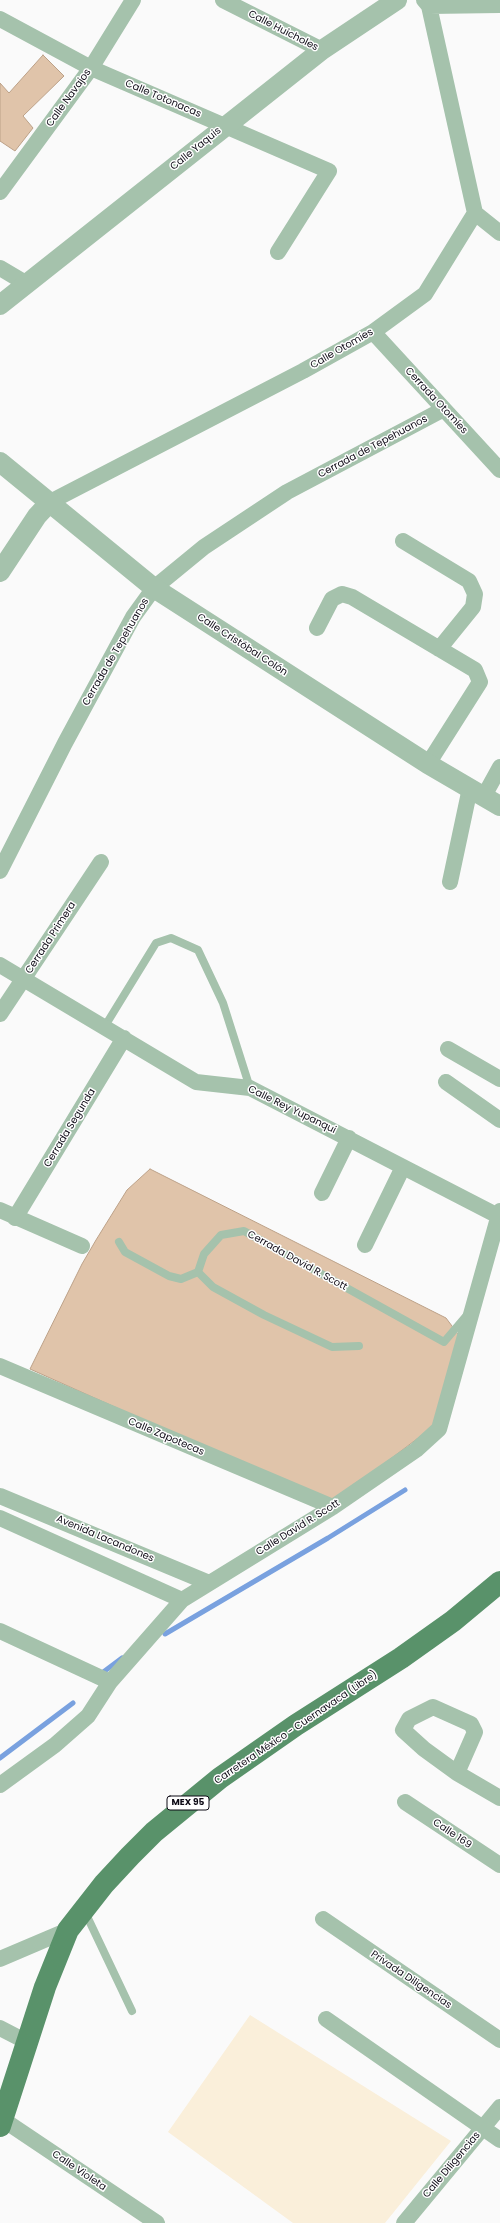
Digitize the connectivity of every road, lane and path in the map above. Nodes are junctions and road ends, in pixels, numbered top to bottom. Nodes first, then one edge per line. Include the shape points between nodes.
1 (133, 0) edge
2 (223, 0) edge
3 (398, 0) edge
4 (426, 3) edge
5 (500, 5) edge
6 (0, 19) edge
7 (322, 50) junction
8 (91, 68) junction
9 (224, 126) junction
10 (0, 192) edge
11 (475, 213) junction
12 (500, 233) edge
13 (278, 252) dead end
14 (0, 268) edge
15 (26, 284) junction
16 (0, 305) edge
17 (373, 332) junction
18 (444, 409) junction
19 (0, 462) edge
20 (500, 470) edge
21 (50, 502) junction
22 (403, 541) dead end
23 (0, 572) edge
24 (154, 588) junction
25 (317, 628) dead end
26 (439, 649) junction
27 (428, 764) junction
28 (500, 767) edge
29 (485, 796) edge
30 (101, 862) dead end
31 (0, 871) edge
32 (450, 882) dead end
33 (0, 965) edge
34 (24, 978) junction
35 (0, 1014) edge
36 (105, 1026) junction
37 (124, 1038) junction
38 (448, 1049) dead end
39 (500, 1079) edge
40 (446, 1082) dead end
41 (250, 1088) junction
42 (500, 1120) edge
43 (350, 1138) junction
44 (403, 1167) junction
45 (322, 1193) dead end
46 (0, 1210) edge
47 (499, 1215) edge
48 (15, 1218) junction
49 (119, 1242) dead end
50 (365, 1245) dead end
51 (82, 1246) dead end
52 (198, 1272) junction
53 (473, 1307) junction
54 (359, 1346) dead end
55 (0, 1366) edge
56 (0, 1496) edge
57 (333, 1507) junction
58 (0, 1518) edge
59 (58, 1520) junction
60 (49, 1540) junction
61 (120, 1546) junction
62 (110, 1568) junction
63 (500, 1582) edge
64 (209, 1583) junction
65 (182, 1600) junction
66 (0, 1631) edge
67 (110, 1682) junction
68 (457, 1773) junction
69 (0, 1785) edge
70 (500, 1798) edge
71 (405, 1802) dead end
72 (500, 1865) edge
73 (84, 1910) junction
74 (323, 1919) dead end
75 (68, 1930) junction
76 (0, 1959) edge
77 (132, 2011) dead end
78 (326, 2019) dead end
79 (0, 2028) edge
80 (500, 2040) edge
81 (27, 2042) junction
82 (500, 2107) edge
83 (1, 2122) edge
84 (482, 2128) junction
85 (500, 2140) edge
86 (157, 2223) edge
87 (404, 2223) edge

1 - 8 street, Calle Navajos
2 - 7 street, Calle Huicholes
3 - 7 street, Calle Yaquis
4 - 5 street
4 - 11 street
6 - 8 street, Calle Totonacas
7 - 9 street, Calle Yaquis
8 - 9 street, Calle Totonacas
8 - 10 street, Calle Navajos
9 - 13 street, Calle Totonacas via 329,171
9 - 15 street, Calle Yaquis
11 - 12 street
11 - 17 street, Calle Otomíes via 425,294
14 - 15 street
15 - 16 street, Calle Yaquis
17 - 18 street, Cerrada Otomíes
17 - 21 street, Calle Otomíes
18 - 20 street, Cerrada Otomíes
18 - 24 street, Cerrada de Tepehuanos via 287,492 204,547
19 - 21 street, Calle Cristóbal Colón
21 - 23 street, Calle Otomíes
21 - 24 street, Calle Cristóbal Colón
22 - 26 street via 469,581 475,594 473,607
24 - 27 street, Calle Cristóbal Colón
24 - 31 street, Cerrada de Tepehuanos via 133,617
25 - 26 street via 332,599 342,594 352,597
26 - 27 street via 475,670 480,682
27 - 29 street, Calle Cristóbal Colón
28 - 29 street
29 - 32 street
30 - 34 street, Cerrada Primera
33 - 34 street, Calle Rey Yupanqui
34 - 35 street, Cerrada Primera
34 - 36 street, Calle Rey Yupanqui
36 - 37 street, Calle Rey Yupanqui
36 - 41 lane via 156,943 171,938 198,950 223,1003
37 - 41 street, Calle Rey Yupanqui via 196,1082
37 - 48 street, Cerrada Segunda
38 - 39 street
40 - 42 street
41 - 43 street, Calle Rey Yupanqui
43 - 44 street, Calle Rey Yupanqui
43 - 45 street
44 - 47 street, Calle Rey Yupanqui
44 - 50 street
46 - 48 street
47 - 53 street, Calle David R. Scott
48 - 51 street
49 - 52 lane via 125,1252 169,1276 182,1279
52 - 53 lane, Cerrada David R. Scott via 204,1254 221,1235 244,1231 444,1342
52 - 54 lane via 213,1287 264,1315 332,1347
53 - 57 street, Calle David R. Scott via 439,1429 416,1450
55 - 57 street, Calle Zapotecas
56 - 59 street, Avenida Lacandones
57 - 64 street, Calle David R. Scott
58 - 60 street
59 - 60 street
59 - 61 street, Avenida Lacandones
60 - 62 street
61 - 62 street
61 - 64 street, Avenida Lacandones
62 - 65 street
63 - 73 main road, Carretera México - Cuernavaca (Libre) / MEX 95 via 453,1621 296,1725 196,1797 135,1851
64 - 65 street, Calle David R. Scott
65 - 67 street, Calle David R. Scott
66 - 67 street
67 - 69 street, Calle David R. Scott via 88,1716 55,1745
68 - 68 street via 403,1730 409,1719 433,1707 471,1724 475,1732
68 - 70 street
71 - 72 street, Calle 169
73 - 75 main road, Carretera México - Cuernavaca (Libre) / MEX 95
73 - 77 lane
74 - 80 street, Privada Diligencias
75 - 76 street
75 - 81 main road, Carretera México - Cuernavaca (Libre) / MEX 95 via 45,1987
78 - 84 street
79 - 81 street
81 - 83 main road, Carretera México - Cuernavaca (Libre) / MEX 95
82 - 84 street, Calle Diligencias
83 - 86 street, Calle Violeta
84 - 85 street
84 - 87 street, Calle Diligencias

